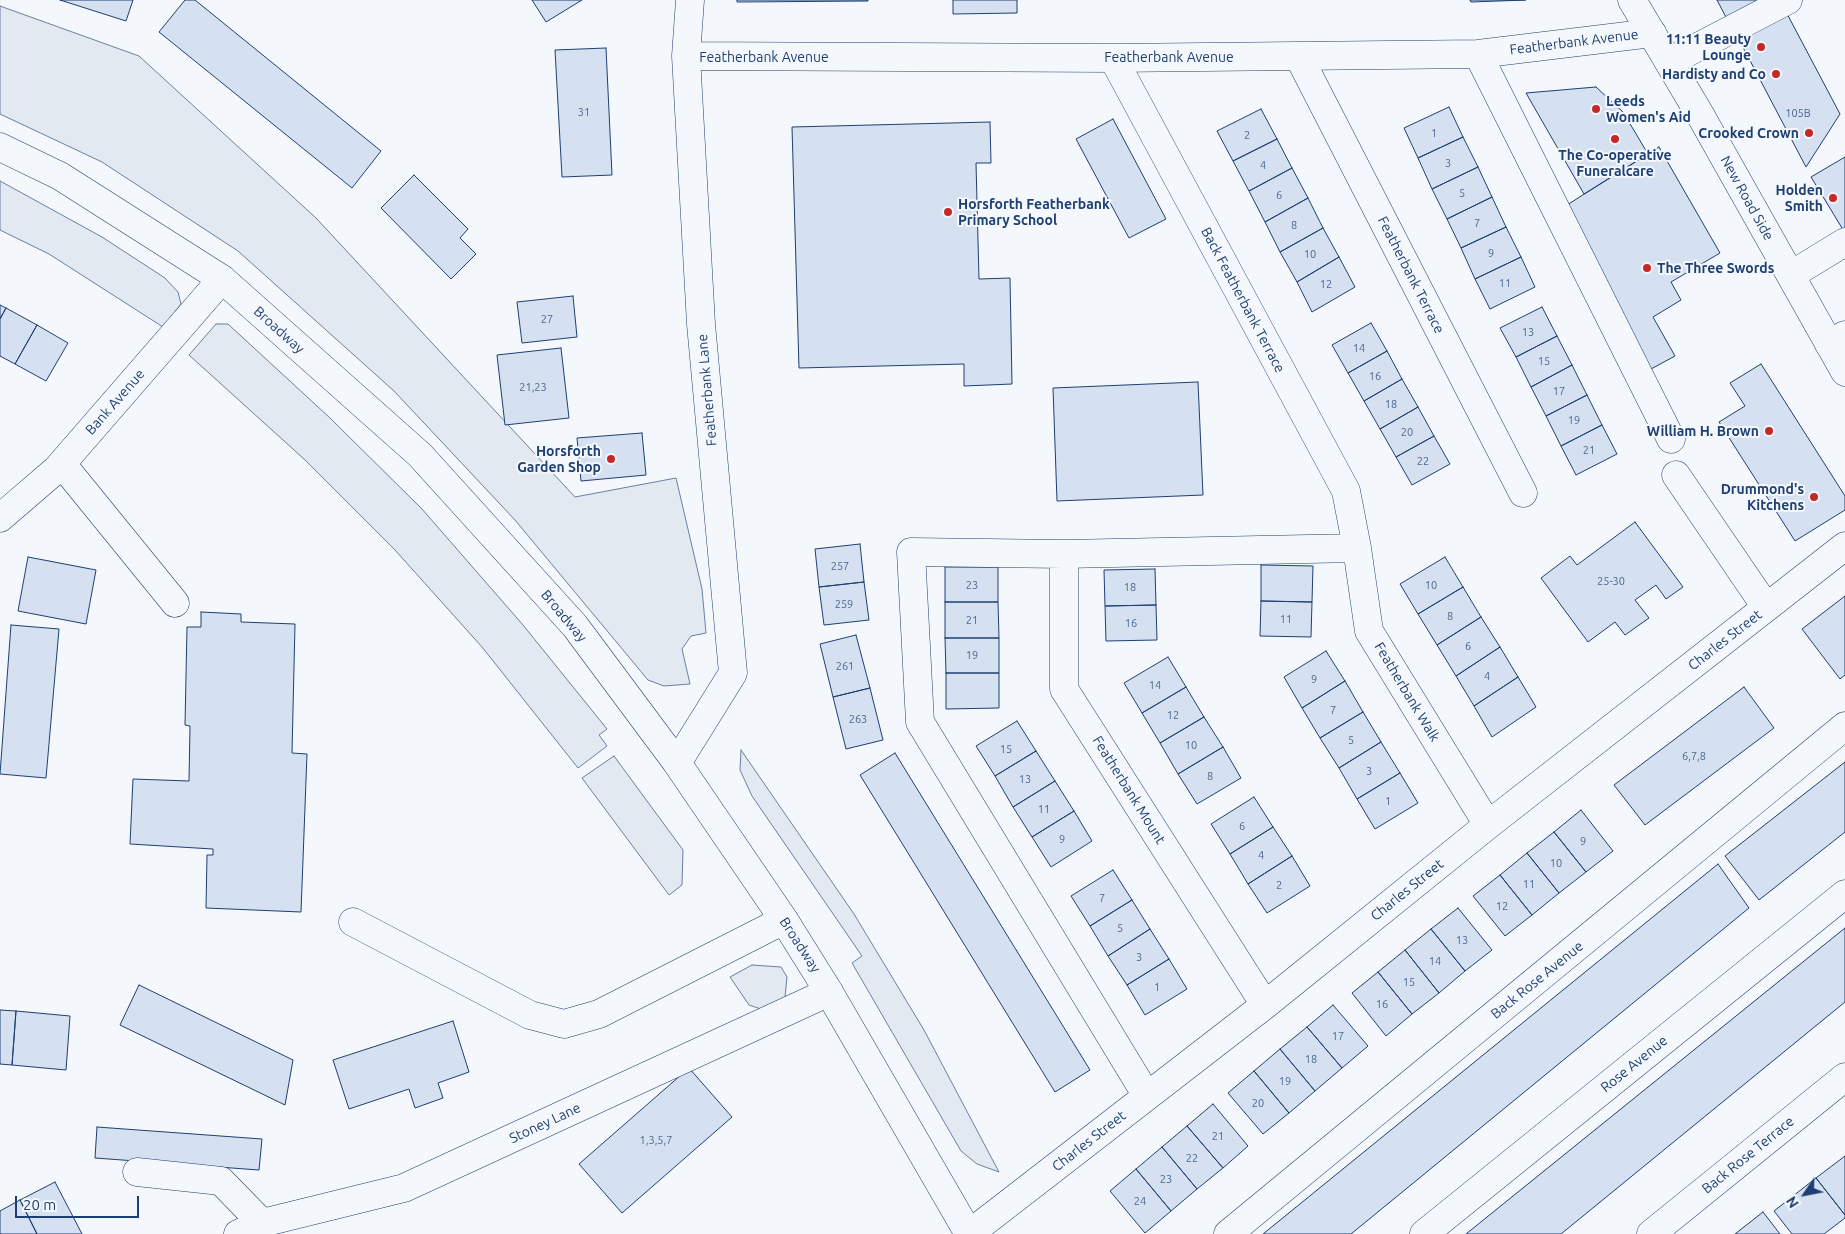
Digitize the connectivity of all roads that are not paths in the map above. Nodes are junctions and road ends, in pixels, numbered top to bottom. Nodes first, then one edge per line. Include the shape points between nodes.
1 (690, 0) edge
2 (1632, 0) edge
3 (1788, 0) edge
4 (1652, 33) junction
5 (1478, 54) junction
6 (686, 56) junction
7 (1299, 57) junction
8 (1113, 58) junction
9 (1669, 62) junction
10 (0, 148) edge
11 (1845, 242) edge
12 (1791, 275) junction
13 (222, 279) junction
14 (1837, 340) edge
15 (1845, 372) edge
16 (1671, 439) dead end
17 (62, 464) junction
18 (1676, 475) dead end
19 (1523, 492) dead end
20 (0, 518) edge
21 (1845, 546) edge
22 (1357, 548) junction
23 (1064, 554) junction
24 (174, 603) dead end
25 (1766, 607) junction
26 (1845, 726) edge
27 (676, 763) junction
28 (1488, 825) junction
29 (1845, 894) edge
30 (784, 920) junction
31 (353, 922) dead end
32 (830, 992) junction
33 (1265, 1005) junction
34 (1845, 1077) edge
35 (1147, 1096) junction
36 (137, 1172) dead end
37 (252, 1230) edge
38 (969, 1234) edge
39 (1228, 1234) edge
40 (1424, 1234) edge
41 (1651, 1234) edge

1 - 6 main road, Featherbank Lane
2 - 4 main road, New Road Side
3 - 9 main road
4 - 5 main road, Featherbank Avenue
4 - 9 main road, New Road Side
5 - 7 main road, Featherbank Avenue
5 - 16 main road
6 - 8 main road, Featherbank Avenue
6 - 27 main road, Featherbank Lane via 701,324 733,673
7 - 8 main road, Featherbank Avenue
7 - 19 main road, Featherbank Terrace
8 - 22 main road, Back Featherbank Terrace via 1346,491
9 - 12 main road, New Road Side
10 - 13 main road, Broadway via 60,176
11 - 12 main road
12 - 14 main road, New Road Side
13 - 17 main road, Bank Avenue
13 - 27 main road, Broadway via 420,455 574,626
14 - 15 main road, New Road Side
17 - 20 main road, Bank Avenue
17 - 24 main road
18 - 25 main road
21 - 25 main road, Charles Street
22 - 23 main road
22 - 28 main road, Featherbank Walk via 1369,631
23 - 33 main road, Featherbank Mount via 1064,689
23 - 35 main road via 911,552 920,722
25 - 28 main road, Charles Street
26 - 39 main road, Back Rose Avenue
27 - 30 main road, Broadway
28 - 33 main road, Charles Street
29 - 40 main road, Rose Avenue
30 - 31 main road via 599,1014 564,1024 530,1015
30 - 32 main road, Broadway
32 - 37 main road, Stoney Lane via 404,1188
32 - 38 main road, Broadway
33 - 35 main road, Charles Street
34 - 41 main road, Back Rose Terrace
35 - 38 main road, Charles Street
36 - 37 main road via 221,1181

